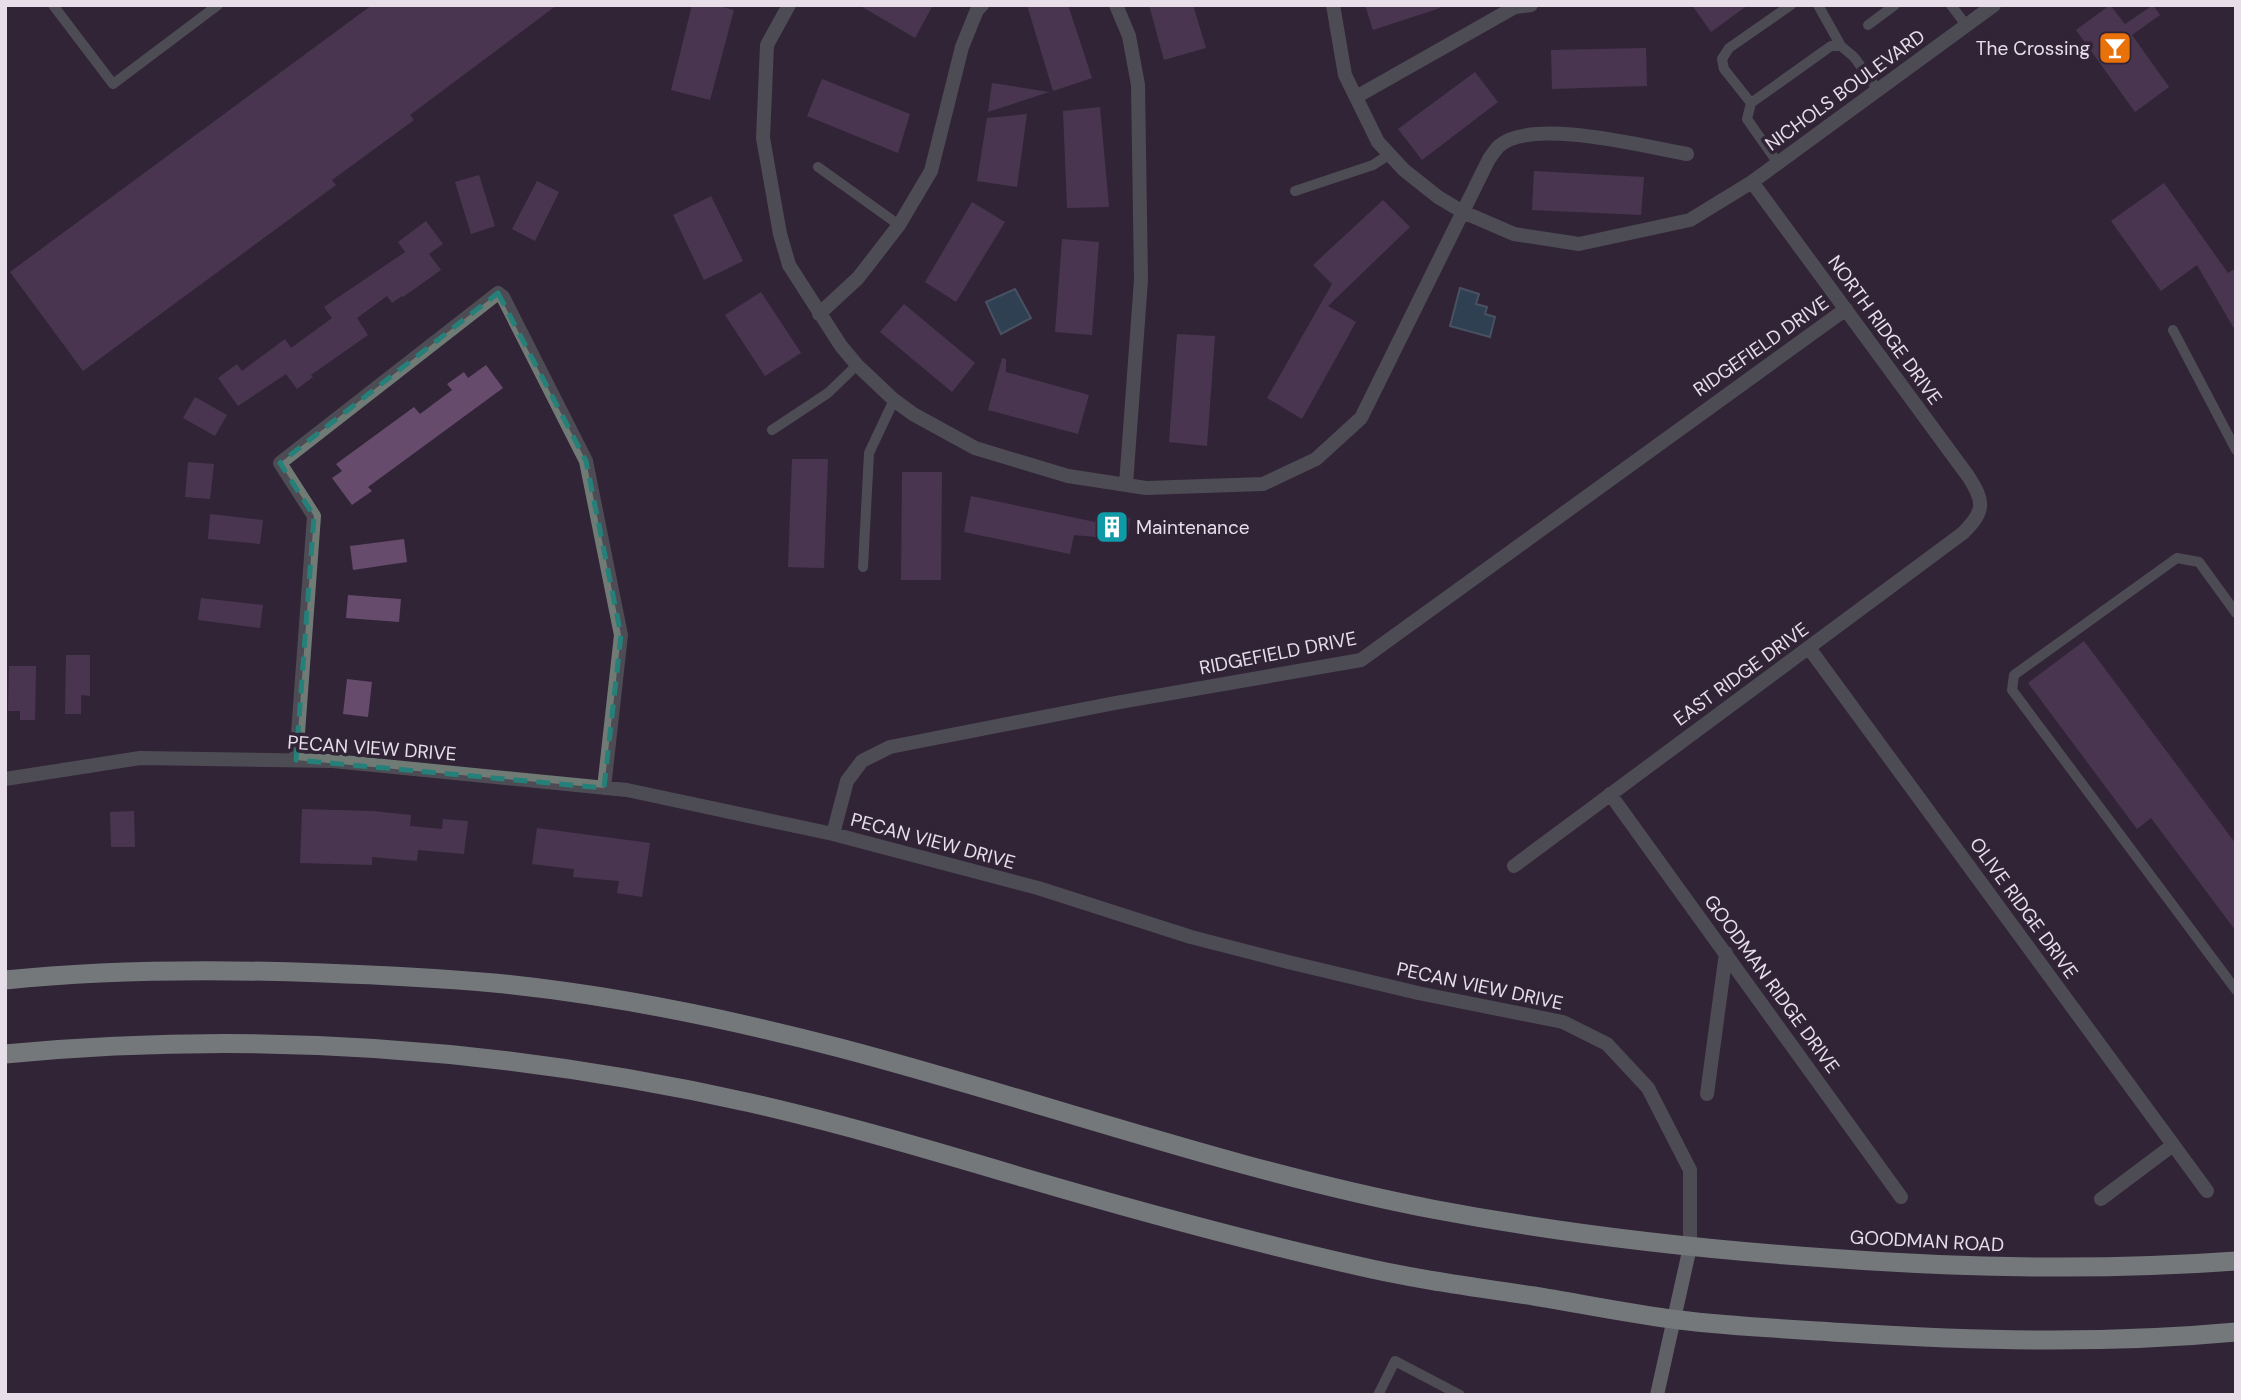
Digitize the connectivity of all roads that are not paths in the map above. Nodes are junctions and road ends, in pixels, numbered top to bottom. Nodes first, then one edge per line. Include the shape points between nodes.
1 (53, 5) edge
2 (218, 5) edge
3 (789, 5) edge
4 (982, 5) edge
5 (1116, 5) edge
6 (1333, 5) edge
7 (1531, 5) edge
8 (1791, 5) edge
9 (1818, 5) edge
10 (1895, 5) edge
11 (1951, 5) edge
12 (1994, 5) edge
13 (1868, 25) dead end
14 (1966, 25) junction
15 (1841, 46) junction
16 (1878, 90) junction
17 (1356, 97) junction
18 (1751, 103) junction
19 (1390, 154) junction
20 (1687, 155) dead end
21 (1778, 163) junction
22 (818, 167) dead end
23 (1752, 182) junction
24 (1295, 191) dead end
25 (1462, 212) junction
26 (899, 225) junction
27 (1846, 309) junction
28 (819, 314) junction
29 (2173, 330) dead end
30 (857, 365) junction
31 (894, 400) junction
32 (772, 430) dead end
33 (2236, 450) edge
34 (1126, 484) junction
35 (1981, 504) joint
36 (863, 567) dead end
37 (2236, 613) edge
38 (1809, 648) junction
39 (296, 761) junction
40 (5, 779) edge
41 (604, 788) junction
42 (1610, 794) junction
43 (833, 834) junction
44 (1514, 866) dead end
45 (1726, 953) junction
46 (5, 980) edge
47 (2236, 990) edge
48 (5, 1054) edge
49 (1707, 1094) dead end
50 (2174, 1145) junction
51 (2207, 1191) dead end
52 (1901, 1196) dead end
53 (2101, 1199) dead end
54 (1690, 1247) junction
55 (2236, 1261) edge
56 (1674, 1319) junction
57 (2236, 1332) edge
58 (1378, 1395) edge
59 (1460, 1395) edge
60 (1657, 1395) edge

1 - 2 lane via 113,84
3 - 28 street via 767,45 763,138 789,265
4 - 26 street via 962,47 931,171
5 - 34 street via 1129,36 1138,85 1141,280
6 - 17 street, NICHOLS BOULEVARD via 1345,75
7 - 17 street via 1515,7
8 - 18 lane via 1729,48 1722,59 1724,69
9 - 15 lane
10 - 13 lane
11 - 14 lane
12 - 14 street, NICHOLS BOULEVARD
14 - 16 street, NICHOLS BOULEVARD
15 - 16 lane
15 - 18 lane via 1831,46
16 - 21 street, NICHOLS BOULEVARD
17 - 19 street, NICHOLS BOULEVARD via 1378,142
18 - 21 lane via 1747,119
19 - 24 lane via 1373,165
19 - 25 street, NICHOLS BOULEVARD via 1404,170
20 - 25 street via 1573,134 1521,136 1499,145
21 - 23 street, NICHOLS BOULEVARD
22 - 26 lane
23 - 25 street, NICHOLS BOULEVARD via 1690,220 1579,244 1514,234
23 - 27 street, NORTH RIDGE DRIVE
25 - 34 street via 1361,418 1316,459 1263,484 1146,488
26 - 28 street via 858,278
27 - 35 street, NORTH RIDGE DRIVE via 1968,476
27 - 43 street, RIDGEFIELD DRIVE via 1362,660 890,747 862,761 847,781
28 - 30 street
29 - 33 lane
30 - 31 street
30 - 32 lane via 828,393
31 - 34 street via 975,448 1068,476
31 - 36 lane via 869,453
35 - 38 street, EAST RIDGE DRIVE via 1963,533
37 - 47 lane via 2199,562 2177,558 2014,675 2012,690
38 - 42 street, EAST RIDGE DRIVE
38 - 50 street, OLIVE RIDGE DRIVE
39 - 40 street, PECAN VIEW DRIVE via 140,758
39 - 41 street, PECAN VIEW DRIVE
39 - 41 street via 314,516 279,463 498,292 586,461 621,635
41 - 43 street, PECAN VIEW DRIVE
42 - 44 street, EAST RIDGE DRIVE
42 - 45 street, GOODMAN RIDGE DRIVE
43 - 54 street, PECAN VIEW DRIVE via 1038,888 1191,937 1288,962 1563,1022 1607,1044 1648,1088 1690,1170
45 - 49 street
45 - 52 street, GOODMAN RIDGE DRIVE
46 - 54 highway, GOODMAN ROAD via 234,969 430,978 592,997 839,1048 1241,1165 1430,1209
48 - 56 highway via 78,1047 258,1043 442,1053 588,1070 850,1127 1153,1214 1348,1264
50 - 51 street, OLIVE RIDGE DRIVE
50 - 53 street
54 - 55 highway, GOODMAN ROAD via 1959,1266
54 - 56 main road
56 - 57 highway via 1974,1339 2088,1340
56 - 60 main road
58 - 59 lane via 1395,1361

